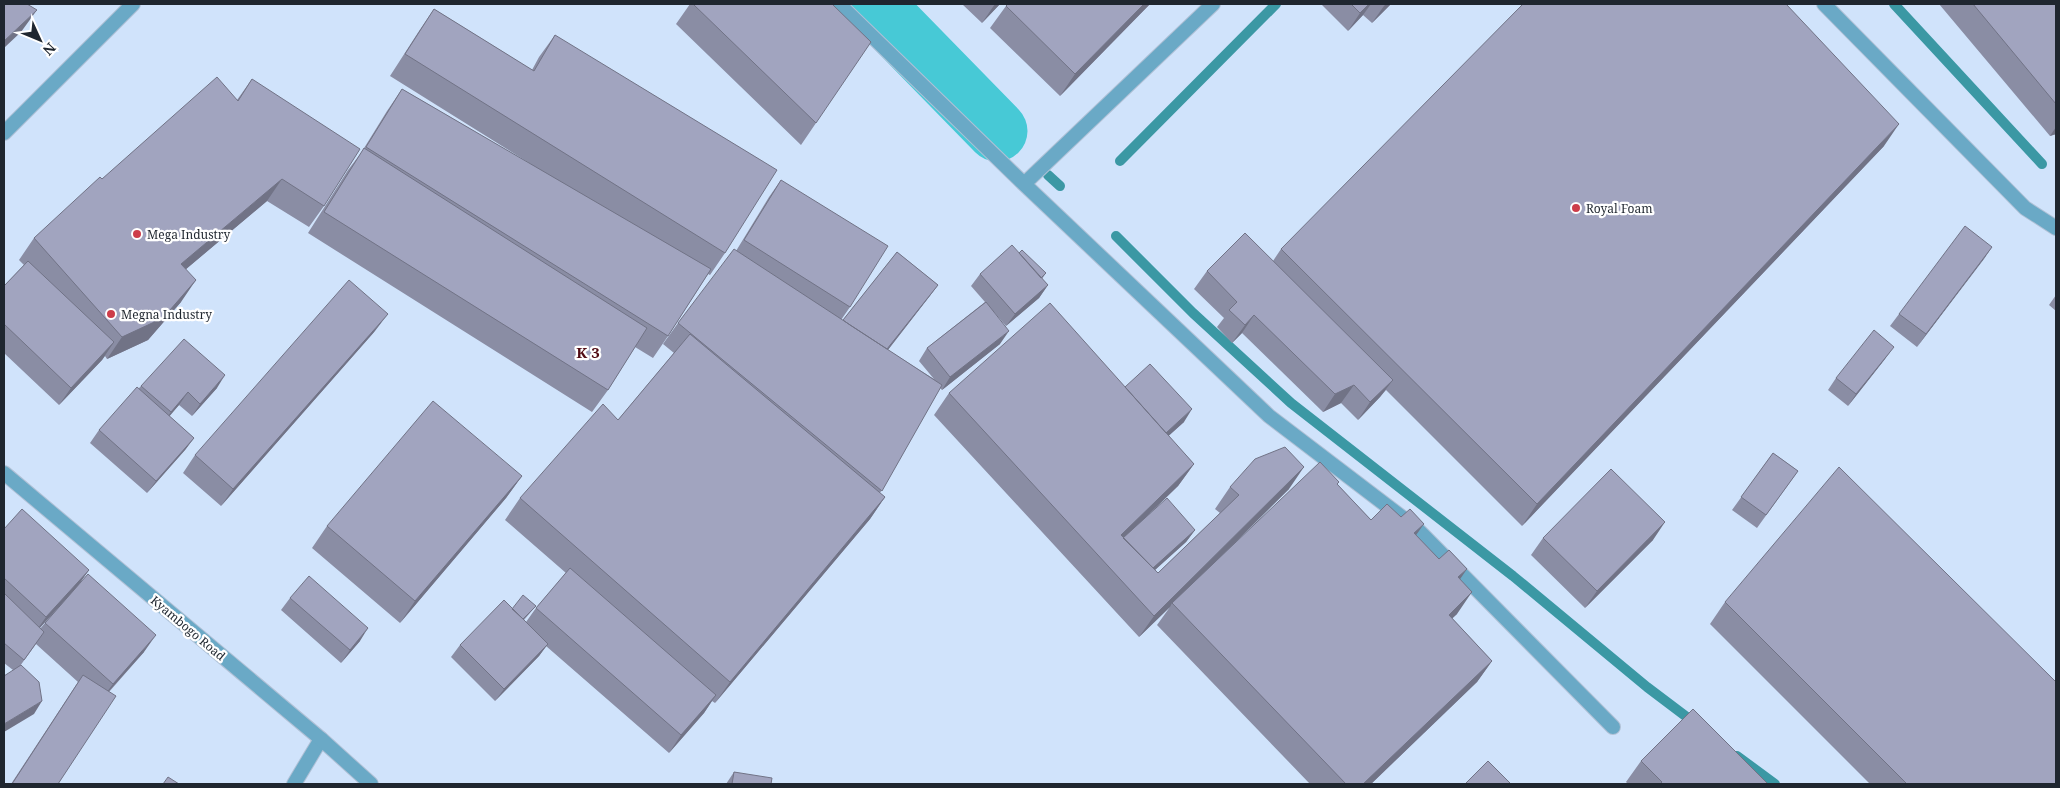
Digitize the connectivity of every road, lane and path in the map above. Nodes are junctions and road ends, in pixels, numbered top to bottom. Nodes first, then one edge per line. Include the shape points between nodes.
1 (133, 4) edge
2 (839, 4) edge
3 (1213, 4) edge
4 (1824, 4) edge
5 (4, 133) edge
6 (1024, 184) junction
7 (2056, 228) edge
8 (4, 473) edge
9 (1613, 727) dead end
10 (322, 739) junction
11 (294, 784) edge
12 (371, 784) edge

1 - 5 street
2 - 6 street
3 - 6 street
4 - 7 street via 2025,208
6 - 9 street via 1269,416 1416,528
8 - 10 street, Kyambogo Road
10 - 11 street
10 - 12 street, Kyambogo Road

